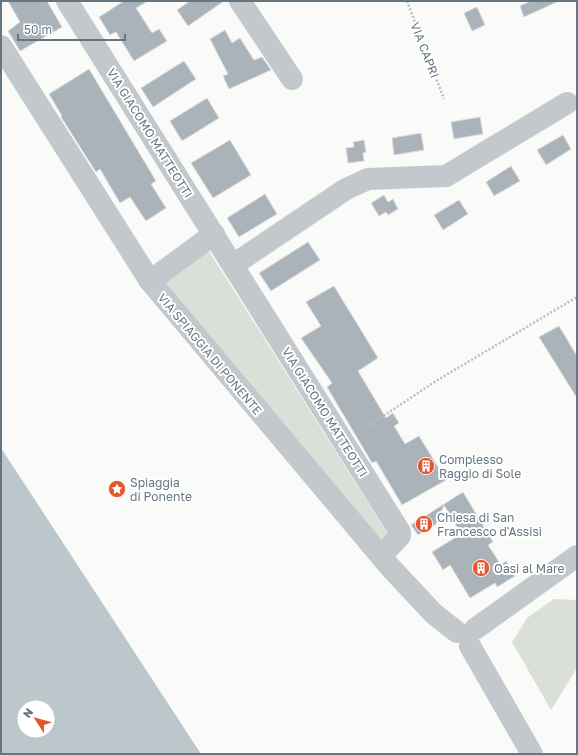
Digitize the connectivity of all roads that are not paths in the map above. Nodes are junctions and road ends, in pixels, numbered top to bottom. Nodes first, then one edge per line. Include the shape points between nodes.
1 (67, 1) edge
2 (240, 1) edge
3 (1, 46) edge
4 (292, 79) dead end
5 (567, 103) dead end
6 (214, 234) junction
7 (233, 264) junction
8 (150, 282) junction
9 (380, 556) junction
10 (577, 556) edge
11 (467, 636) junction
12 (532, 754) edge

1 - 6 street, VIA GIACOMO MATTEOTTI
2 - 4 street
3 - 8 street, VIA SPIAGGIA DI PONENTE
5 - 7 street via 446,176 368,179 346,189
6 - 7 street, VIA GIACOMO MATTEOTTI
6 - 8 street
7 - 9 street, VIA GIACOMO MATTEOTTI via 400,532 397,540
8 - 9 street, VIA SPIAGGIA DI PONENTE
9 - 11 street, VIA SPIAGGIA DI PONENTE via 434,614
10 - 11 street
11 - 12 street, VIA SPIAGGIA DI PONENTE

